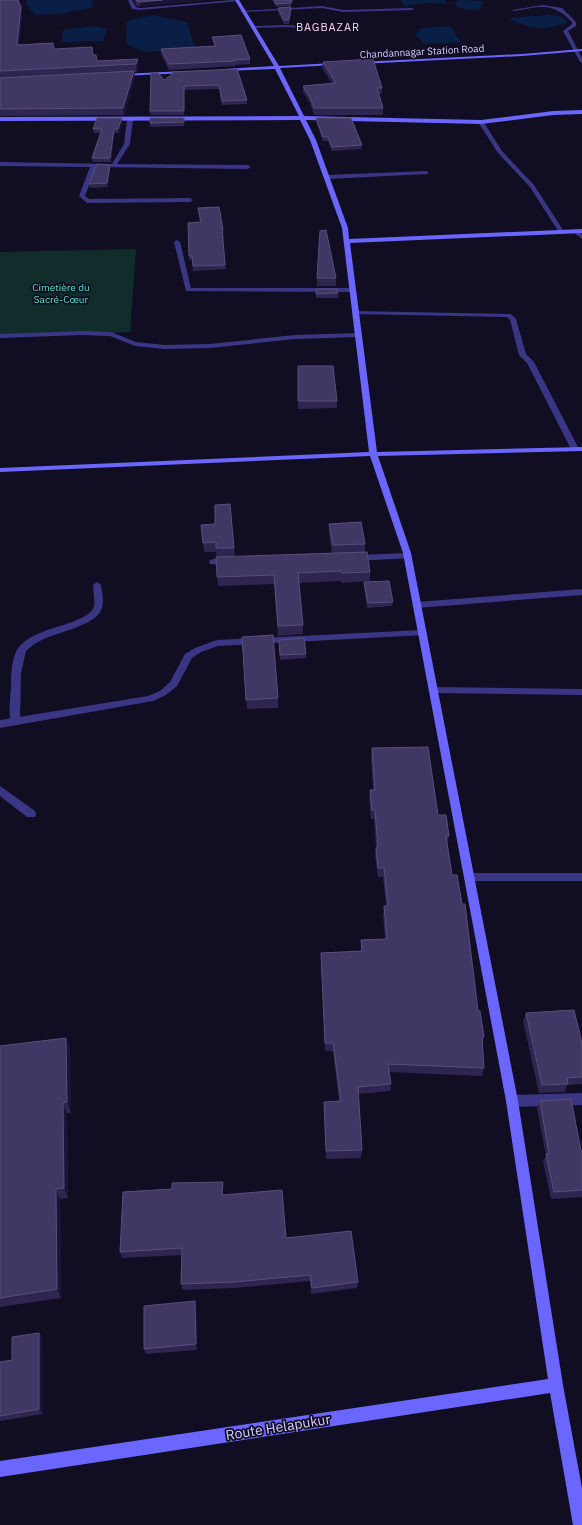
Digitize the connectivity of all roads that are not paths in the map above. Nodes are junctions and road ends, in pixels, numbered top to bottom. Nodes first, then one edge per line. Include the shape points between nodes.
1 (130, 0) edge
2 (237, 0) edge
3 (553, 0) edge
4 (559, 8) junction
5 (412, 9) dead end
6 (514, 10) dead end
7 (242, 11) junction
8 (252, 27) junction
9 (323, 28) dead end
10 (582, 50) edge
11 (576, 51) junction
12 (582, 62) edge
13 (356, 63) edge
14 (340, 64) edge
15 (277, 67) junction
16 (222, 70) edge
17 (190, 72) edge
18 (119, 76) edge
19 (582, 112) edge
20 (301, 118) junction
21 (130, 119) junction
22 (0, 120) edge
23 (481, 122) junction
24 (0, 164) edge
25 (94, 166) junction
26 (113, 166) junction
27 (248, 167) dead end
28 (426, 173) dead end
29 (327, 177) junction
30 (190, 200) dead end
31 (575, 231) junction
32 (582, 231) edge
33 (562, 232) junction
34 (582, 237) edge
35 (347, 241) junction
36 (177, 242) dead end
37 (353, 290) junction
38 (356, 313) junction
39 (359, 335) junction
40 (0, 336) edge
41 (578, 449) edge
42 (373, 454) junction
43 (0, 470) edge
44 (408, 556) junction
45 (345, 558) edge
46 (213, 562) dead end
47 (236, 562) edge
48 (97, 585) dead end
49 (582, 592) edge
50 (417, 605) junction
51 (422, 633) junction
52 (433, 690) junction
53 (582, 692) edge
54 (15, 722) junction
55 (0, 724) edge
56 (0, 790) edge
57 (31, 814) dead end
58 (469, 877) junction
59 (582, 877) edge
60 (582, 1099) edge
61 (512, 1101) junction
62 (556, 1384) junction
63 (0, 1468) edge
64 (581, 1525) edge

1 - 2 street via 134,8 140,9
2 - 7 main road
3 - 4 street
4 - 6 street
4 - 11 street via 574,22 565,31
5 - 7 street via 343,11 322,7
7 - 8 main road
8 - 9 street
8 - 15 main road
10 - 11 main road, Chandannagar Station Road
11 - 12 street
11 - 13 main road, Chandannagar Station Road via 522,56
14 - 15 main road
15 - 16 main road
15 - 20 main road
17 - 18 main road
19 - 23 main road
20 - 21 main road
20 - 23 main road
20 - 29 main road via 313,140
21 - 22 main road
21 - 26 street via 127,144
23 - 33 street via 500,152 532,186
24 - 25 street
25 - 26 street
25 - 30 street via 82,196 87,201
26 - 27 street
28 - 29 street
29 - 35 main road
31 - 32 main road
31 - 33 main road
31 - 34 street
33 - 35 main road
35 - 37 main road
36 - 37 street via 188,290
37 - 38 main road
38 - 39 main road
38 - 41 street via 509,315 513,319 523,355 530,362
39 - 40 street via 164,347 135,344 111,334
39 - 42 main road
41 - 42 main road
42 - 43 main road
42 - 44 main road
44 - 45 street
44 - 50 main road
46 - 47 street
48 - 54 street via 98,609 92,616 52,631 22,650 18,661
49 - 50 street
50 - 51 main road
51 - 52 main road
51 - 54 street via 217,643 188,656 174,684 150,699
52 - 53 street
52 - 58 main road
54 - 55 street
56 - 57 street
58 - 59 street
58 - 61 main road
60 - 61 street
61 - 62 main road
62 - 63 main road, Route Helapukur
62 - 64 main road

